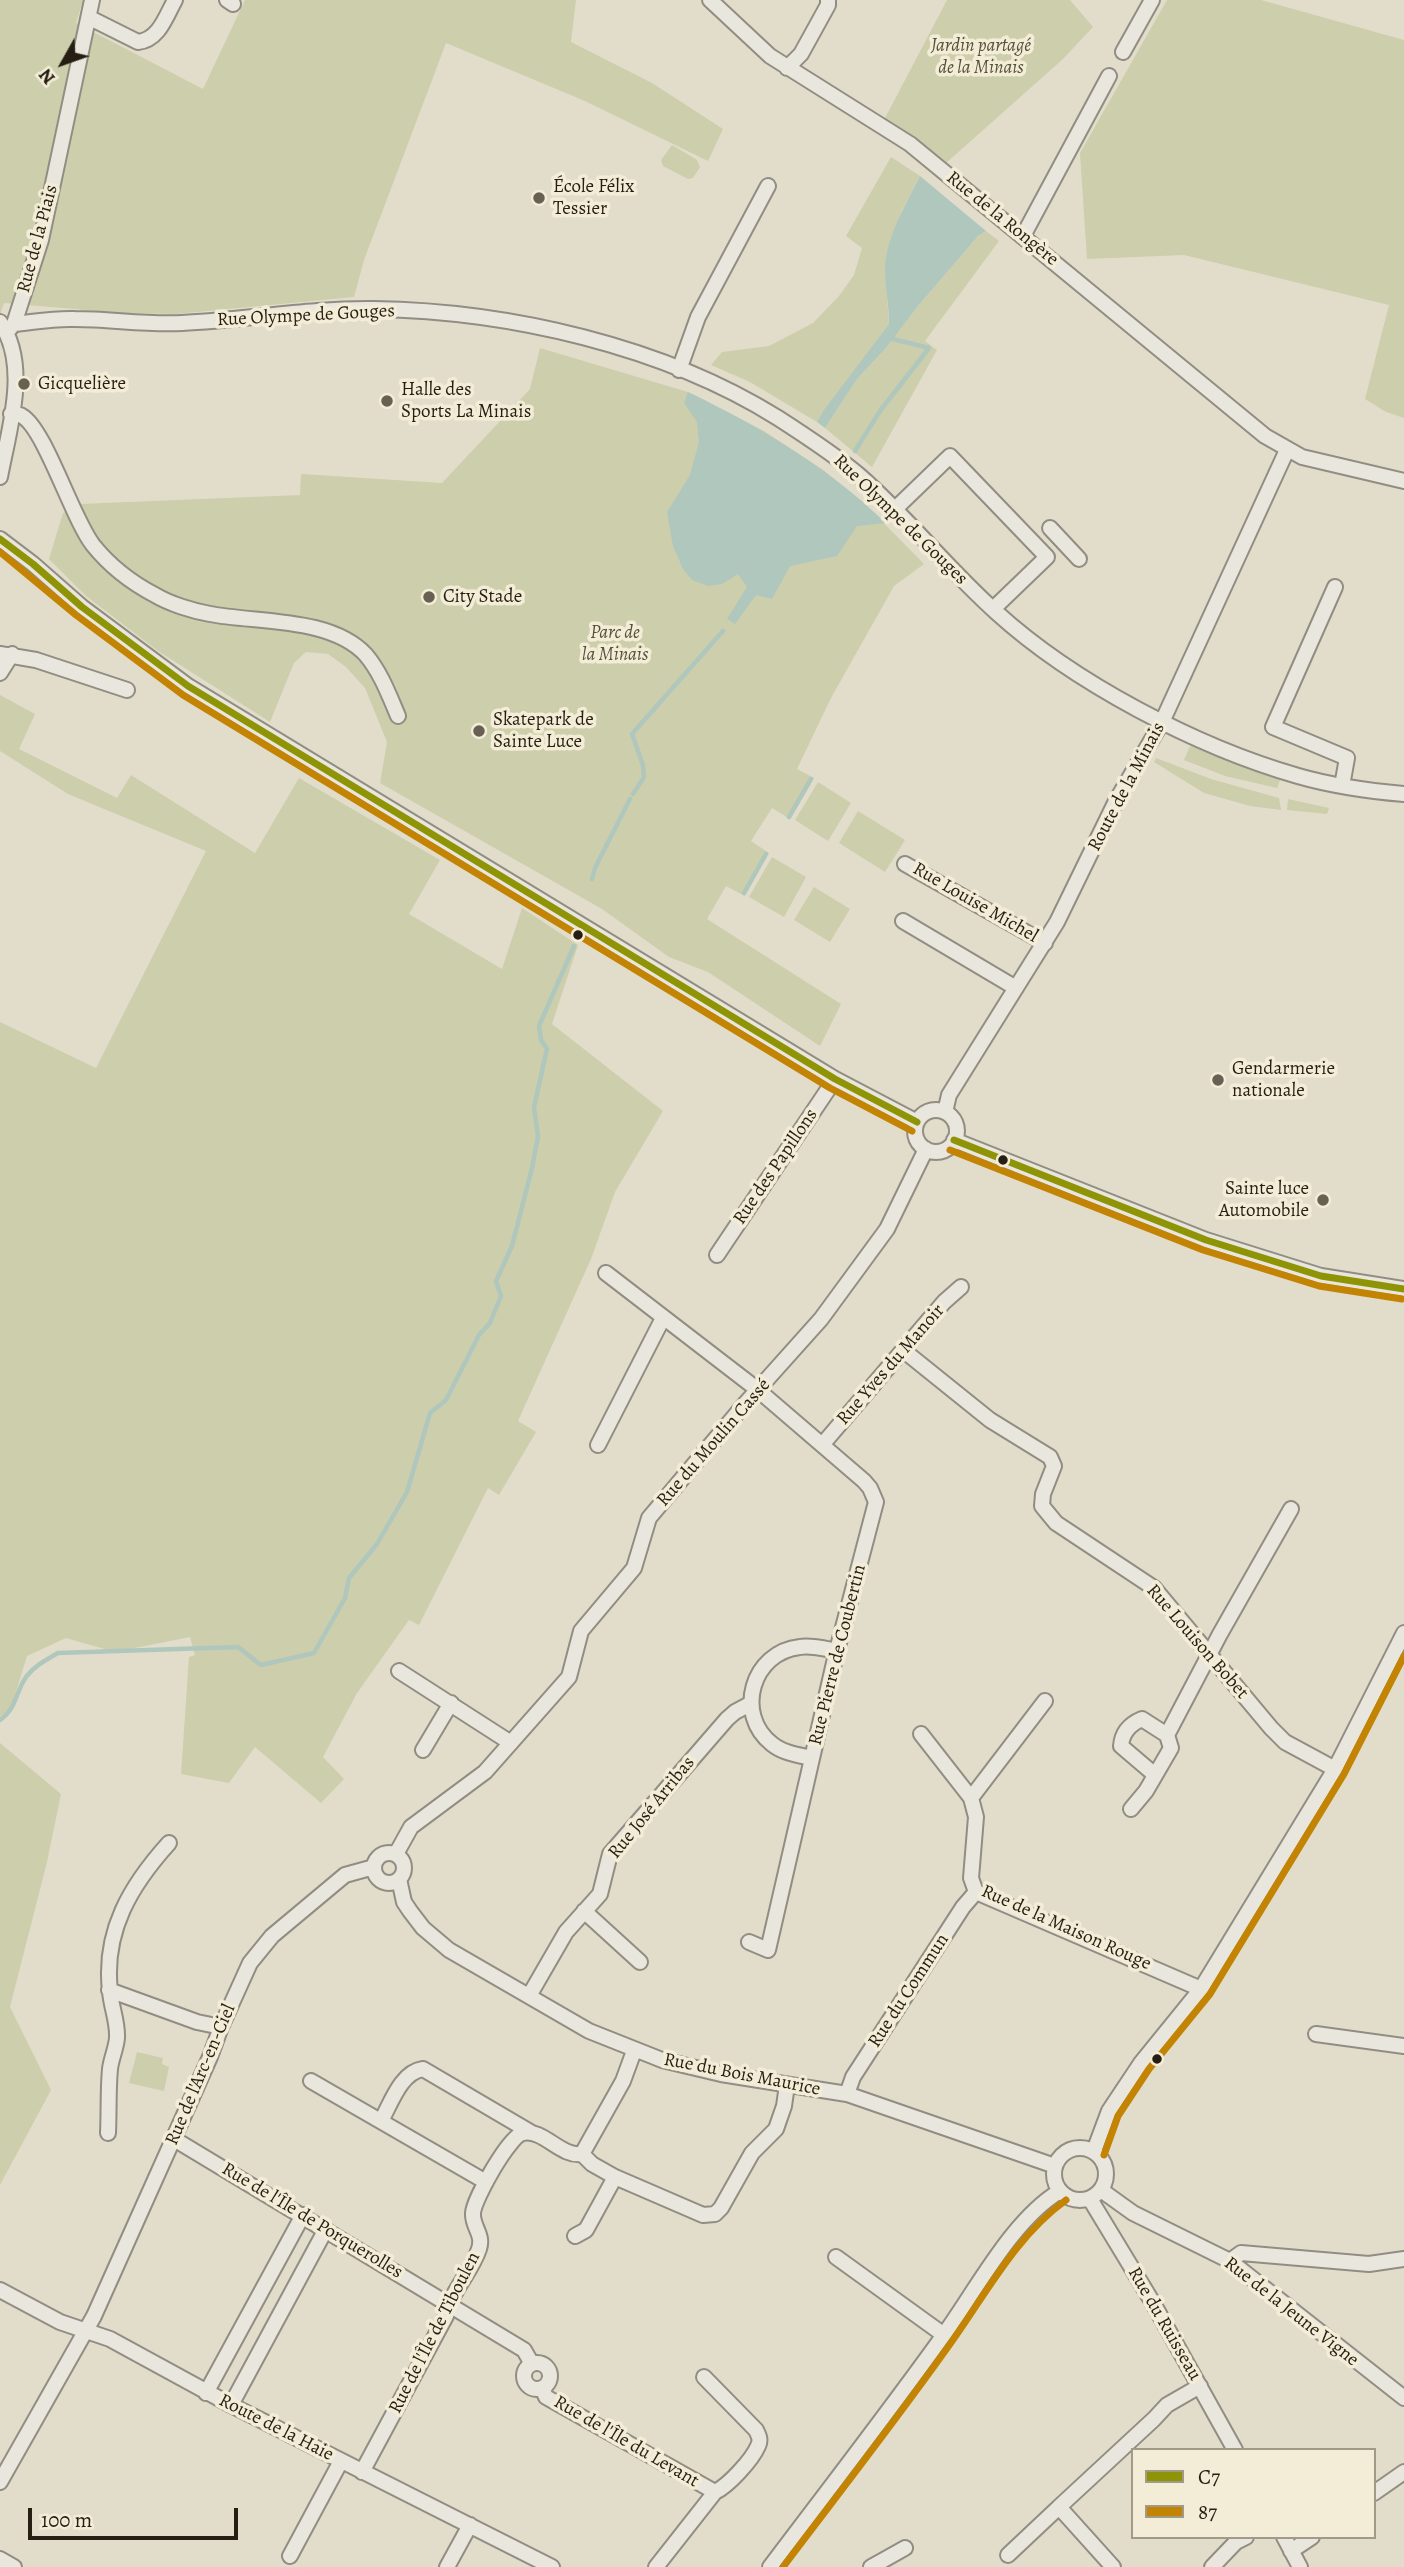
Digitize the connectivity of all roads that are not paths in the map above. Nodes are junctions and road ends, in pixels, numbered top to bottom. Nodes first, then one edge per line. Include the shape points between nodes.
1 (92, 0) edge
2 (175, 0) edge
3 (710, 0) edge
4 (828, 0) edge
5 (1152, 0) edge
6 (90, 18) junction
7 (1123, 52) dead end
8 (787, 68) junction
9 (1109, 76) dead end
10 (768, 186) dead end
11 (1023, 236) junction
12 (7, 326) edge
13 (679, 370) junction
14 (11, 414) junction
15 (1287, 450) junction
16 (0, 477) edge
17 (1404, 481) edge
18 (894, 510) junction
19 (1050, 528) dead end
20 (0, 539) edge
21 (1063, 542) junction
22 (1047, 557) junction
23 (1079, 559) dead end
24 (1335, 587) dead end
25 (993, 609) junction
26 (6, 654) edge
27 (0, 673) edge
28 (127, 690) dead end
29 (398, 716) dead end
30 (1162, 722) junction
31 (1342, 786) junction
32 (1404, 794) edge
33 (905, 863) dead end
34 (903, 921) dead end
35 (1045, 943) junction
36 (1016, 988) junction
37 (835, 1079) junction
38 (945, 1112) junction
39 (917, 1122) junction
40 (954, 1140) junction
41 (926, 1149) junction
42 (717, 1255) dead end
43 (606, 1273) dead end
44 (961, 1287) dead end
45 (1404, 1289) edge
46 (663, 1318) junction
47 (903, 1350) junction
48 (758, 1390) junction
49 (598, 1445) dead end
50 (822, 1445) junction
51 (1291, 1509) dead end
52 (1404, 1633) edge
53 (837, 1651) junction
54 (1210, 1653) junction
55 (399, 1671) dead end
56 (1045, 1701) dead end
57 (451, 1703) junction
58 (750, 1704) junction
59 (921, 1734) dead end
60 (1167, 1735) junction
61 (511, 1742) junction
62 (423, 1750) dead end
63 (812, 1758) junction
64 (1335, 1769) junction
65 (1154, 1775) junction
66 (971, 1798) junction
67 (1131, 1808) dead end
68 (169, 1843) dead end
69 (396, 1854) junction
70 (374, 1867) junction
71 (400, 1879) junction
72 (976, 1892) junction
73 (583, 1911) junction
74 (749, 1942) dead end
75 (640, 1962) dead end
76 (1201, 1989) junction
77 (109, 1990) junction
78 (529, 1996) junction
79 (220, 2027) junction
80 (1316, 2034) dead end
81 (1404, 2046) edge
82 (634, 2051) junction
83 (311, 2081) dead end
84 (788, 2085) junction
85 (847, 2094) junction
86 (381, 2121) junction
87 (108, 2133) dead end
88 (532, 2133) junction
89 (174, 2139) junction
90 (1094, 2151) junction
91 (582, 2154) junction
92 (1055, 2166) junction
93 (615, 2177) junction
94 (486, 2182) junction
95 (1060, 2191) junction
96 (1096, 2195) junction
97 (303, 2216) junction
98 (326, 2230) junction
99 (575, 2236) dead end
100 (836, 2258) dead end
101 (1404, 2259) edge
102 (1230, 2261) junction
103 (0, 2290) edge
104 (449, 2303) junction
105 (85, 2333) junction
106 (944, 2335) junction
107 (704, 2376) dead end
108 (1200, 2386) junction
109 (206, 2393) junction
110 (1404, 2398) edge
111 (231, 2405) junction
112 (1234, 2448) edge
113 (341, 2461) junction
114 (362, 2472) junction
115 (1404, 2472) edge
116 (0, 2482) edge
117 (715, 2492) junction
118 (1376, 2492) edge
119 (1059, 2507) junction
120 (470, 2525) junction
121 (1242, 2539) edge
122 (1305, 2539) edge
123 (1288, 2544) edge
124 (905, 2548) dead end
125 (1008, 2555) dead end
126 (290, 2556) dead end
127 (0, 2558) edge
128 (14, 2567) edge
129 (447, 2567) edge
130 (552, 2567) edge
131 (656, 2567) edge
132 (770, 2567) edge
133 (871, 2567) edge
134 (1114, 2567) edge
135 (1212, 2567) edge
136 (1300, 2567) edge

1 - 6 street, Rue de la Piais
2 - 6 street via 154,38 145,42
3 - 8 street, Rue de la Rongère
4 - 8 street via 801,54
5 - 7 street
6 - 12 street, Rue de la Piais via 41,240
8 - 11 street, Rue de la Rongère via 909,144
9 - 11 street
10 - 13 street via 698,317
11 - 15 street, Rue de la Rongère
12 - 13 street, Rue Olympe de Gouges via 73,318 137,324 371,309 419,311 593,340
12 - 14 street via 14,352
13 - 18 street, Rue Olympe de Gouges via 784,422 860,476
14 - 16 street
14 - 29 street via 22,416 40,438 93,544 117,570 156,596 208,614 276,622 346,639 383,680
15 - 17 street, Rue de la Rongère
15 - 30 street, Route de la Minais
18 - 22 street via 950,456
18 - 25 street, Rue Olympe de Gouges
19 - 21 street
20 - 37 street via 188,686
21 - 22 street
21 - 23 street
22 - 25 street
24 - 31 street via 1273,727 1347,758
25 - 30 street, Rue Olympe de Gouges via 1044,652
26 - 27 street
26 - 28 street
30 - 31 street, Rue Olympe de Gouges via 1258,763
30 - 35 street, Route de la Minais via 1116,801
31 - 32 street, Rue Olympe de Gouges
33 - 35 street, Rue Louise Michel
34 - 36 street
35 - 36 street, Route de la Minais
36 - 38 street, Route de la Minais via 949,1096
37 - 39 street
37 - 42 street, Rue des Papillons
38 - 39 street via 926,1112
38 - 40 street via 956,1127
39 - 41 street via 915,1135
40 - 41 street via 945,1149
40 - 45 street via 1206,1240 1321,1276
41 - 48 street, Rue du Moulin Cassé via 887,1229 817,1324
43 - 46 street, Rue Pierre de Coubertin
44 - 47 street, Rue Yves du Manoir
46 - 48 street, Rue Pierre de Coubertin
46 - 49 street
47 - 50 street, Rue Yves du Manoir
47 - 54 street, Rue Louison Bobet via 990,1420 1050,1457 1054,1466 1042,1506 1056,1523 1154,1588
48 - 50 street, Rue Pierre de Coubertin
48 - 61 street, Rue du Moulin Cassé via 649,1518 634,1568 581,1631 569,1677
50 - 53 street, Rue Pierre de Coubertin via 870,1488 876,1502
51 - 54 street
52 - 64 street
53 - 58 street via 801,1646 782,1651 755,1679
53 - 63 street, Rue Pierre de Coubertin
54 - 60 street
54 - 64 street, Rue Louison Bobet via 1285,1742
55 - 57 street
56 - 66 street
57 - 61 street
57 - 62 street
58 - 63 street via 760,1731 774,1745
58 - 73 street, Rue José Arribas via 727,1719 610,1854 600,1894
59 - 66 street
60 - 65 street via 1171,1748
60 - 65 street via 1142,1719 1122,1737 1121,1746
61 - 69 street, Rue du Moulin Cassé via 485,1772 411,1827
63 - 74 street, Rue Pierre de Coubertin via 768,1950
64 - 76 street
65 - 67 street
66 - 72 street, Rue de la Maison Rouge via 976,1817 971,1878
68 - 77 street via 137,1882 116,1921
69 - 70 street via 381,1855
69 - 71 street via 404,1865
70 - 71 street via 385,1882
70 - 79 street, Rue de l'Arc-en-Ciel via 345,1875 272,1936 250,1963
71 - 78 street, Rue du Bois Maurice via 404,1902 423,1928 449,1950
72 - 76 street, Rue de la Maison Rouge
72 - 85 street, Rue du Commun via 853,2077
73 - 75 street
73 - 78 street, Rue José Arribas
76 - 90 street via 1109,2111
77 - 79 street
77 - 87 street via 117,2041 110,2067
78 - 82 street, Rue du Bois Maurice
79 - 89 street, Rue de l'Arc-en-Ciel
80 - 81 street
82 - 84 street, Rue du Bois Maurice via 721,2074
82 - 91 street via 623,2081
83 - 86 street
84 - 85 street, Rue du Bois Maurice
84 - 93 street via 776,2129 752,2153 715,2214 702,2215
85 - 92 street, Rue du Bois Maurice
86 - 88 street via 407,2076 423,2069
86 - 94 street
88 - 91 street via 568,2152
88 - 94 street, Rue de l'Île de Tiboulen via 520,2134 511,2142
89 - 97 street, Rue de l'Île de Porquerolles
89 - 105 street, Rue de l'Arc-en-Ciel
90 - 92 street via 1071,2149
90 - 96 street via 1107,2170
91 - 93 street
92 - 95 street
93 - 99 street via 586,2230
94 - 104 street, Rue de l'Île de Tiboulen via 473,2211 481,2235 479,2248
95 - 96 street via 1071,2199
95 - 106 street via 1026,2217
96 - 102 street, Rue de la Jeune Vigne
96 - 108 street, Rue du Ruisseau
97 - 98 street, Rue de l'Île de Porquerolles
97 - 109 street
98 - 104 street, Rue de l'Île de Porquerolles
98 - 111 street
100 - 106 street
101 - 102 street via 1369,2264 1241,2253
102 - 110 street, Rue de la Jeune Vigne
103 - 105 street, Route de la Haie
104 - 114 street, Rue de l'Île de Tiboulen
104 - 117 street, Rue de l'Île du Levant via 524,2350 533,2364 524,2373 530,2387 542,2388 546,2396
105 - 109 street, Route de la Haie via 110,2339
105 - 116 street, Rue de l'Arc-en-Ciel
106 - 132 street
107 - 117 street via 760,2438 726,2487
108 - 112 street, Rue du Ruisseau
108 - 119 street via 1167,2405
109 - 111 street, Route de la Haie
111 - 113 street, Route de la Haie
113 - 114 street, Route de la Haie
113 - 126 street
114 - 120 street, Route de la Haie
115 - 118 street
117 - 131 street
119 - 125 street
119 - 134 street
120 - 129 street
120 - 130 street, Route de la Haie
121 - 135 street
122 - 123 street
123 - 136 street
124 - 133 street
127 - 128 street

